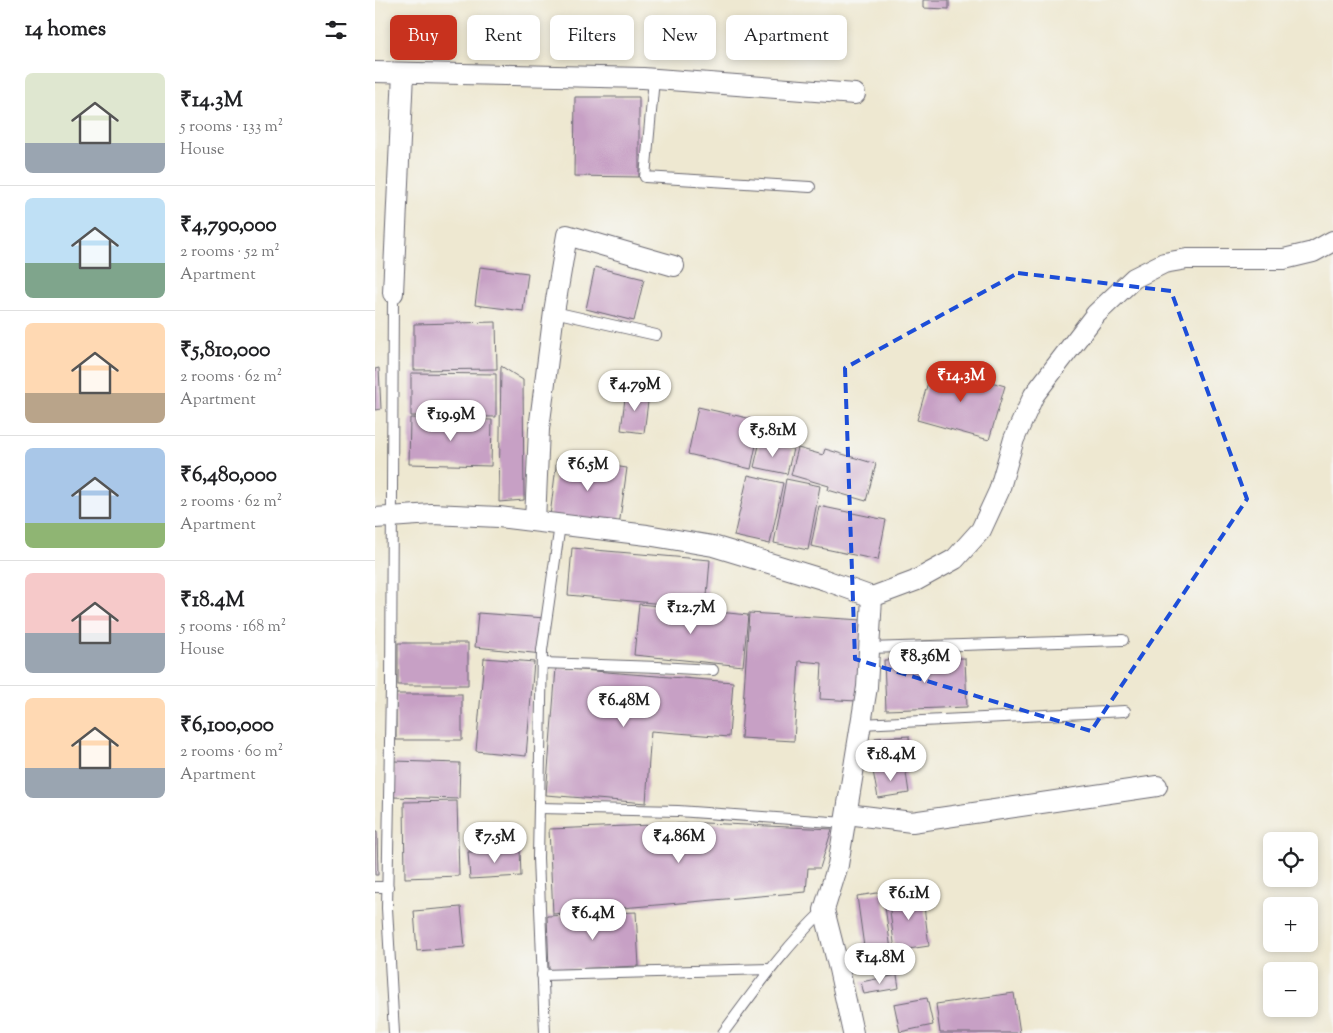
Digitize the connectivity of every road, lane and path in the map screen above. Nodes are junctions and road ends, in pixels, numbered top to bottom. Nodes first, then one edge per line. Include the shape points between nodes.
1 (375, 72) edge
2 (403, 73) junction
3 (654, 78) junction
4 (855, 94) dead end
5 (810, 187) dead end
6 (1333, 241) edge
7 (674, 266) dead end
8 (393, 293) joint
9 (554, 312) junction
10 (656, 335) dead end
11 (384, 517) edge
12 (535, 521) junction
13 (560, 525) junction
14 (872, 597) junction
15 (1123, 640) dead end
16 (869, 648) junction
17 (542, 663) junction
18 (713, 670) dead end
19 (1125, 711) dead end
20 (861, 724) junction
21 (1157, 786) dead end
22 (539, 808) junction
23 (846, 818) junction
24 (375, 887) edge
25 (388, 887) junction
26 (824, 910) junction
27 (770, 969) junction
28 (542, 975) junction
29 (394, 1033) edge
30 (545, 1033) edge
31 (723, 1033) edge
32 (853, 1033) edge

1 - 2 street
2 - 3 street
2 - 8 street
3 - 4 street
3 - 5 lane via 645,177
6 - 14 street via 1313,252 1284,259 1164,263 1134,278 1096,314 1034,395 1014,439 999,491 981,530 955,559 915,581
7 - 9 street via 567,235
8 - 11 lane
9 - 10 lane
9 - 12 street via 539,429
11 - 12 street via 433,514
11 - 25 lane
12 - 13 street
13 - 14 street via 713,546
13 - 17 lane
14 - 16 street
15 - 16 lane
16 - 20 street
17 - 18 lane
17 - 22 lane
19 - 20 lane
20 - 23 street
21 - 23 street via 912,822
22 - 23 lane
22 - 28 lane
23 - 26 street via 838,865
24 - 25 lane
25 - 29 lane
26 - 27 lane
26 - 32 street
27 - 28 lane
27 - 31 lane
28 - 30 lane

